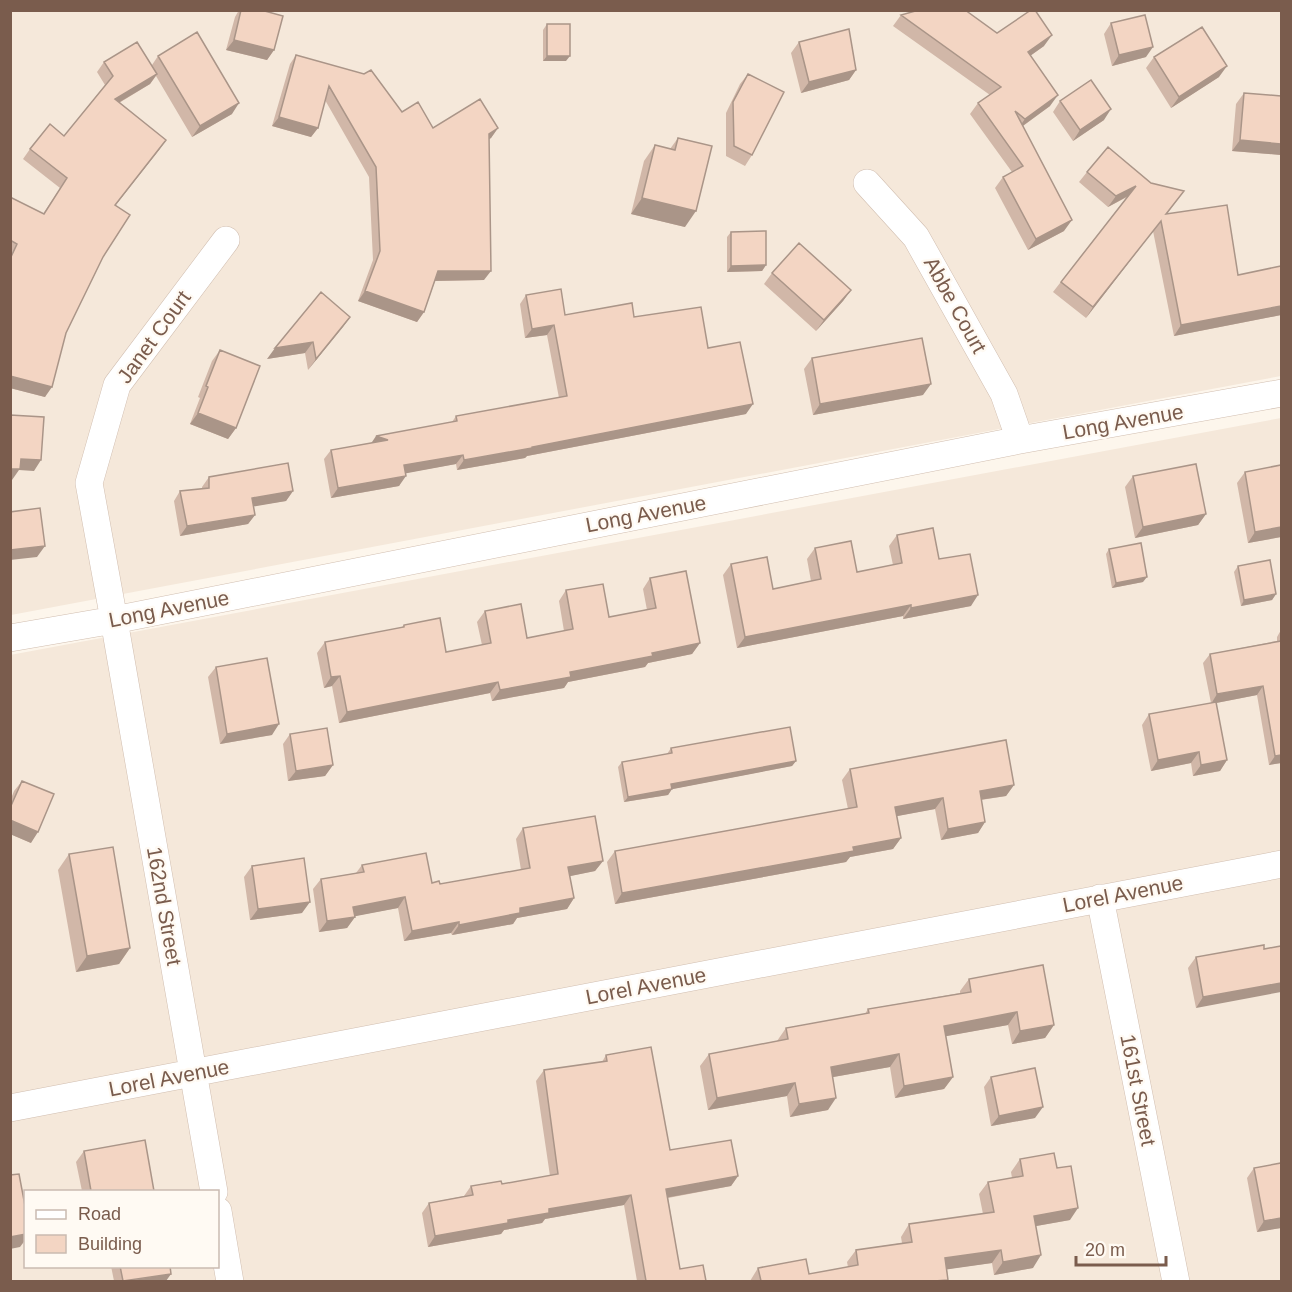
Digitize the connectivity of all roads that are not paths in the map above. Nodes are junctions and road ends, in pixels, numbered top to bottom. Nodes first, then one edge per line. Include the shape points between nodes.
1 (867, 183) dead end
2 (226, 240) dead end
3 (1281, 393) edge
4 (1020, 440) junction
5 (114, 620) junction
6 (10, 638) edge
7 (1281, 864) edge
8 (1100, 898) junction
9 (193, 1073) junction
10 (10, 1108) edge
11 (214, 1190) edge
12 (219, 1217) edge
13 (230, 1281) edge
14 (1176, 1281) edge

1 - 4 street, Abbe Court via 916,237 1004,393
2 - 5 street, Janet Court via 117,386 89,483
3 - 4 street, Long Avenue
4 - 5 street, Long Avenue
5 - 6 street, Long Avenue
5 - 9 street, 162nd Street
7 - 8 street, Lorel Avenue
8 - 9 street, Lorel Avenue
8 - 14 street, 161st Street
9 - 10 street, Lorel Avenue
9 - 11 street, 162nd Street
12 - 13 street

